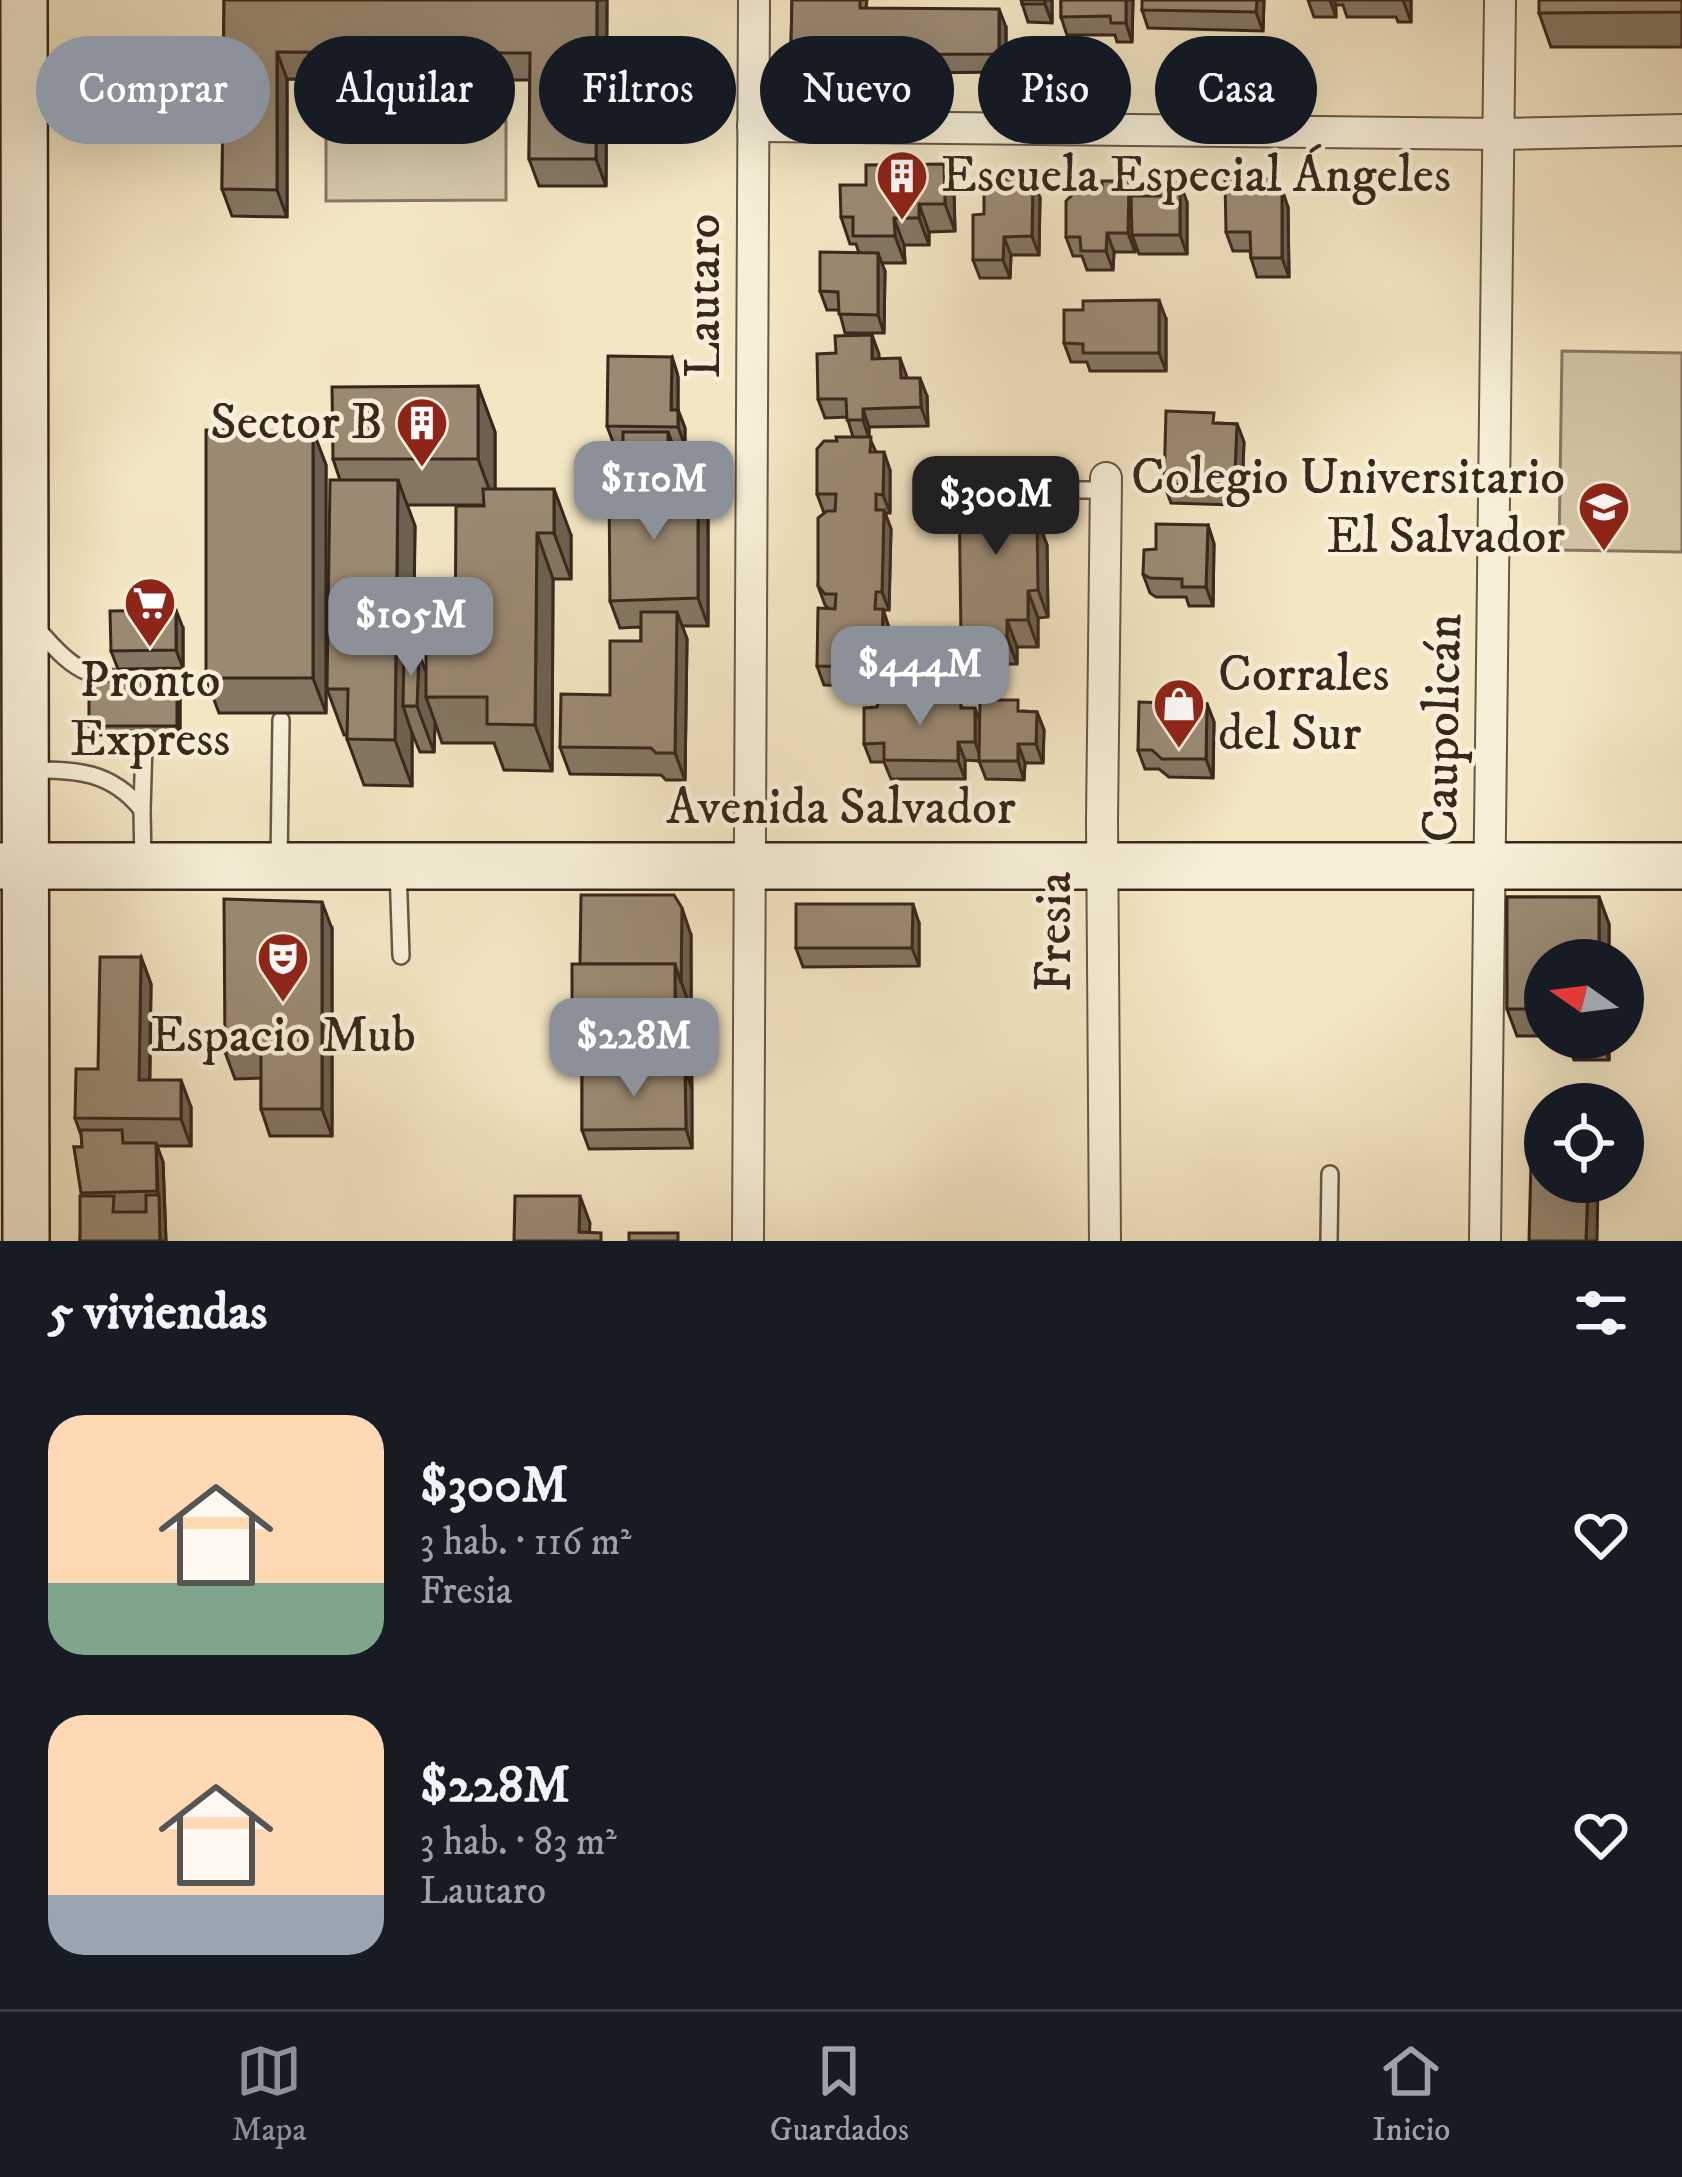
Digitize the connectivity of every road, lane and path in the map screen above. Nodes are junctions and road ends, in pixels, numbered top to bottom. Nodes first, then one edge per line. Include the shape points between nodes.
1 (24, 0) edge
2 (754, 0) edge
3 (1501, 0) edge
4 (753, 126) junction
5 (1682, 130) edge
6 (1499, 134) junction
7 (1106, 484) joint
8 (988, 490) edge
9 (25, 619) junction
10 (168, 678) edge
11 (281, 720) dead end
12 (144, 742) dead end
13 (25, 770) junction
14 (142, 810) junction
15 (1102, 864) junction
16 (398, 865) junction
17 (748, 865) junction
18 (1488, 865) junction
19 (13, 866) edge
20 (143, 866) junction
21 (278, 866) junction
22 (1682, 866) edge
23 (401, 956) dead end
24 (1330, 1174) dead end
25 (26, 1241) edge
26 (748, 1241) edge
27 (1105, 1241) edge
28 (1329, 1241) edge
29 (1485, 1241) edge

1 - 9 main road
2 - 4 street, Lautaro
3 - 6 street, Caupolicán
4 - 6 street
4 - 17 street, Lautaro
5 - 6 street
6 - 18 street, Caupolicán
7 - 8 lane
7 - 15 street, Fresia
9 - 10 lane via 90,675
9 - 13 main road
11 - 21 lane
12 - 14 lane
13 - 14 lane via 98,776
13 - 19 main road
14 - 20 lane
15 - 17 main road, Avenida Salvador
15 - 18 main road, Avenida Salvador
15 - 27 street, Fresia
16 - 17 main road, Avenida Salvador
16 - 21 main road, Avenida Salvador
16 - 23 lane
17 - 26 street, Lautaro
18 - 22 main road, Avenida Salvador
18 - 29 street, Caupolicán
19 - 20 main road, Avenida Salvador
19 - 25 main road
20 - 21 main road, Avenida Salvador
24 - 28 lane

